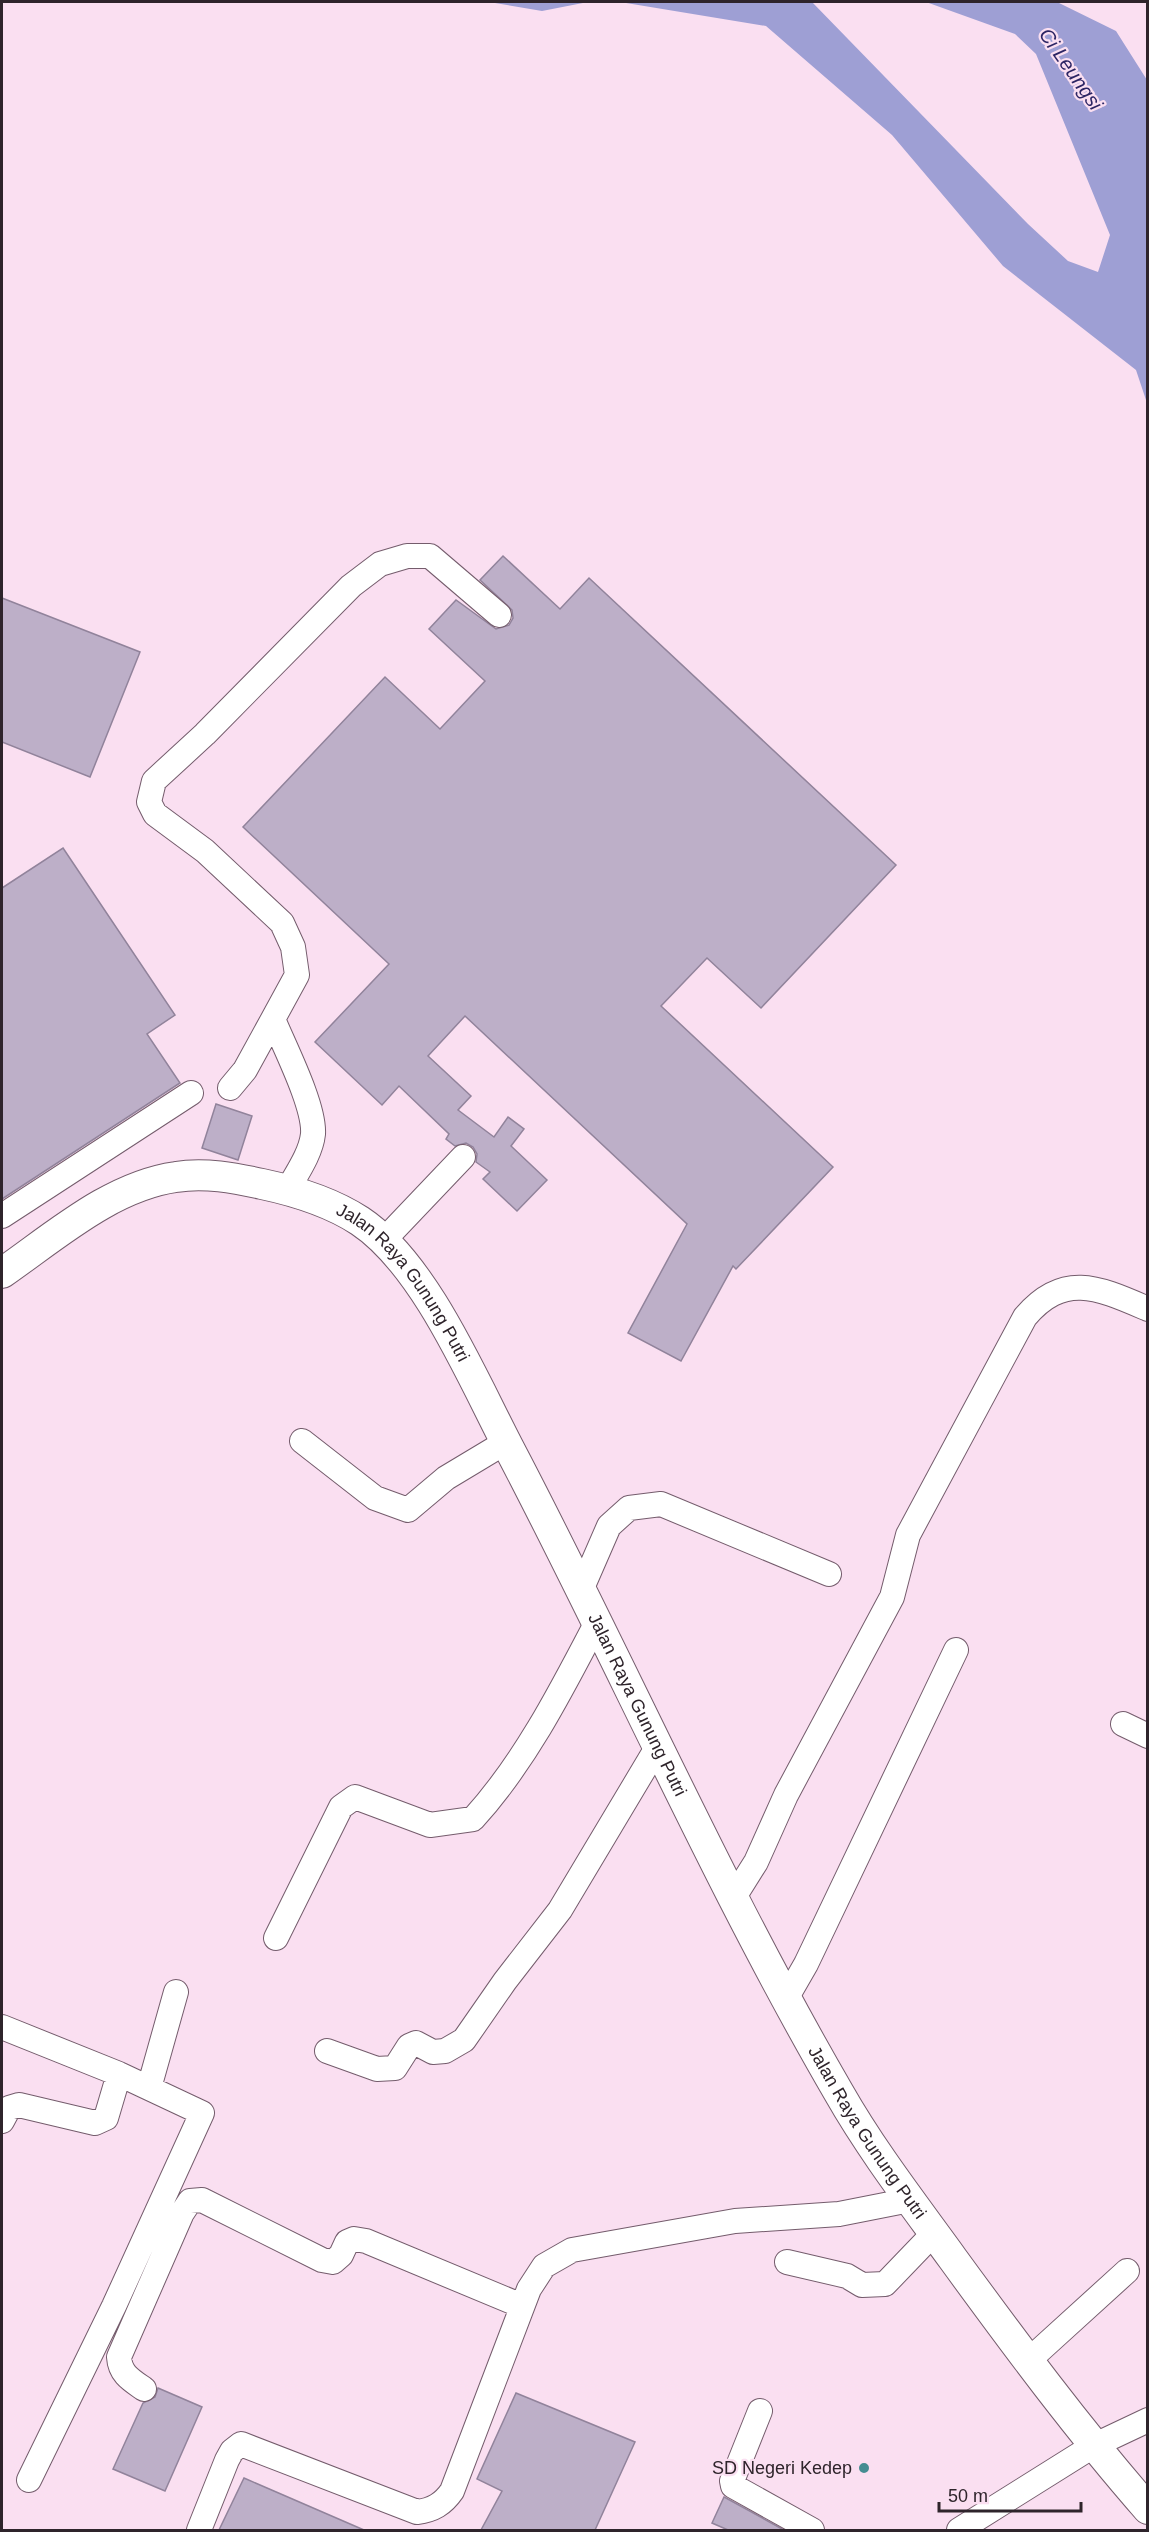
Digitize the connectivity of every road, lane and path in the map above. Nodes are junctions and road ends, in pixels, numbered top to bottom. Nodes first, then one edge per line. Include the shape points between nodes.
1 (499, 615) dead end
2 (273, 1019) junction
3 (230, 1088) dead end
4 (190, 1093) dead end
5 (463, 1156) dead end
6 (288, 1189) junction
7 (2, 1216) edge
8 (384, 1240) junction
9 (2, 1273) edge
10 (1148, 1309) edge
11 (302, 1441) dead end
12 (506, 1442) junction
13 (829, 1574) dead end
14 (582, 1588) junction
15 (598, 1620) junction
16 (956, 1650) dead end
17 (1123, 1724) dead end
18 (1148, 1736) edge
19 (658, 1746) junction
20 (734, 1897) junction
21 (276, 1938) dead end
22 (176, 1992) dead end
23 (787, 1997) junction
24 (2, 2026) edge
25 (327, 2050) dead end
26 (119, 2074) junction
27 (149, 2088) junction
28 (2, 2121) edge
29 (910, 2200) junction
30 (934, 2233) junction
31 (787, 2262) dead end
32 (1127, 2271) dead end
33 (522, 2306) junction
34 (1028, 2361) junction
35 (144, 2389) dead end
36 (760, 2411) dead end
37 (1148, 2420) edge
38 (1093, 2446) junction
39 (28, 2480) dead end
40 (1148, 2509) edge
41 (199, 2530) edge
42 (812, 2530) edge
43 (959, 2530) edge

1 - 2 street via 430,556 407,556 380,564 351,586 154,781 149,802 155,814 205,851 282,923 293,947 297,975
2 - 3 street via 245,1070
2 - 6 street via 309,1109 312,1134
4 - 7 street
5 - 8 street
6 - 8 main road, Jalan Raya Gunung Putri via 358,1220
6 - 9 main road, Jalan Raya Gunung Putri via 201,1176 177,1176 144,1185 102,1205
8 - 12 main road, Jalan Raya Gunung Putri via 408,1268 443,1324
10 - 20 street via 1111,1293 1072,1286 1040,1299 1025,1317 908,1534 892,1597 786,1795 756,1862
11 - 12 street via 375,1498 408,1510 446,1478
12 - 14 main road, Jalan Raya Gunung Putri
13 - 14 street via 660,1504 629,1508 609,1526
14 - 15 main road, Jalan Raya Gunung Putri
15 - 19 main road, Jalan Raya Gunung Putri
15 - 21 street via 555,1701 492,1799 473,1820 430,1825 355,1797 348,1801 341,1807
16 - 23 street
17 - 18 street
19 - 20 main road, Jalan Raya Gunung Putri
19 - 25 street via 560,1910 464,2040 433,2052 416,2043 409,2046 395,2068 377,2069
20 - 23 main road, Jalan Raya Gunung Putri
22 - 27 street
23 - 29 main road, Jalan Raya Gunung Putri via 840,2096
24 - 26 street
26 - 27 street
26 - 28 street via 106,2118 95,2122 19,2105 9,2108
27 - 39 street via 202,2113 114,2306
29 - 30 main road, Jalan Raya Gunung Putri
29 - 33 street via 839,2214 735,2221 572,2250 544,2266
30 - 31 street via 885,2284 862,2285 847,2276
30 - 34 main road, Jalan Raya Gunung Putri
32 - 34 street
33 - 35 street via 366,2241 347,2242 333,2262 322,2260 202,2200 190,2201 119,2357 125,2375
33 - 41 street via 452,2492 440,2505 417,2512 241,2444 227,2460
34 - 38 main road, Jalan Raya Gunung Putri
36 - 42 street via 733,2486
37 - 38 street
38 - 40 main road, Jalan Raya Gunung Putri
38 - 43 street

